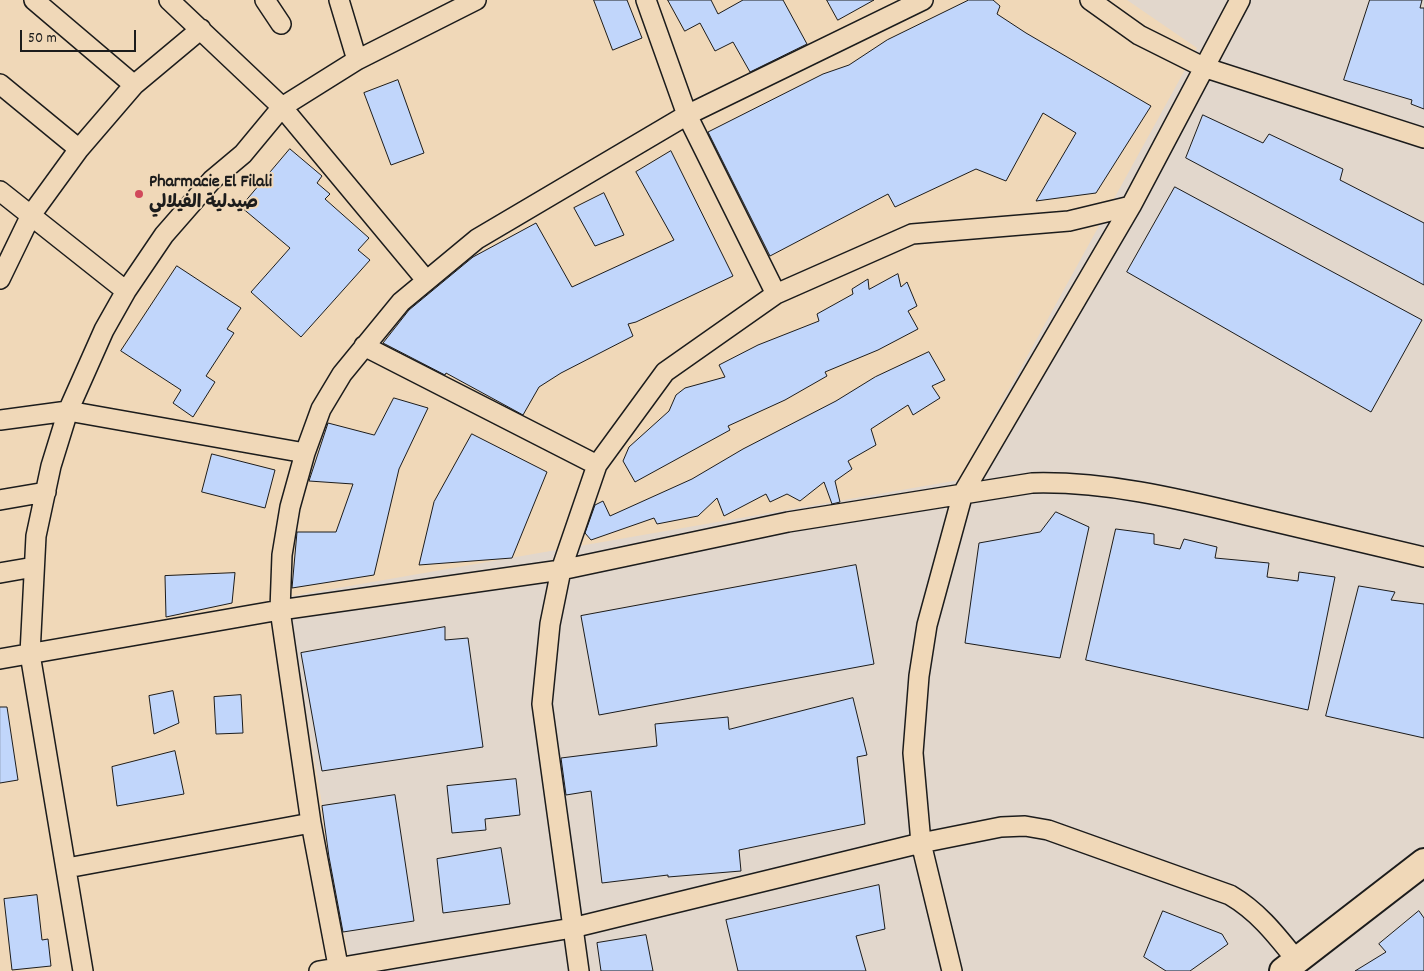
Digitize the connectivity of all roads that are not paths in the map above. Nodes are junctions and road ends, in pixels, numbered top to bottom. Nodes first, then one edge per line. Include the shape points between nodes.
1 (34, 0) edge
2 (169, 0) edge
3 (265, 0) edge
4 (339, 0) edge
5 (476, 0) edge
6 (646, 0) edge
7 (923, 0) edge
8 (1090, 0) edge
9 (1240, 0) edge
10 (281, 24) dead end
11 (201, 29) junction
12 (357, 60) junction
13 (1203, 68) junction
14 (0, 84) edge
15 (134, 85) junction
16 (282, 107) junction
17 (687, 115) junction
18 (1424, 138) edge
19 (78, 149) junction
20 (0, 190) edge
21 (1131, 206) junction
22 (31, 215) junction
23 (0, 279) edge
24 (426, 280) junction
25 (126, 291) junction
26 (776, 294) junction
27 (364, 346) junction
28 (68, 411) junction
29 (0, 420) edge
30 (305, 453) junction
31 (597, 465) junction
32 (46, 492) junction
33 (963, 493) junction
34 (0, 500) edge
35 (1424, 557) edge
36 (34, 567) junction
37 (561, 570) junction
38 (0, 573) edge
39 (280, 610) junction
40 (30, 654) junction
41 (0, 659) edge
42 (310, 823) junction
43 (921, 843) junction
44 (1424, 862) edge
45 (67, 868) junction
46 (572, 928) junction
47 (1290, 966) edge
48 (339, 969) edge
49 (83, 971) edge
50 (319, 971) edge
51 (579, 971) edge
52 (952, 971) edge

1 - 15 street
2 - 11 street
3 - 10 street
4 - 12 street
5 - 12 street
6 - 17 street
7 - 17 street
8 - 13 street via 1139,35
9 - 13 street
11 - 15 street
11 - 16 street
12 - 16 street
13 - 18 street
13 - 21 street
14 - 19 street
15 - 19 street
16 - 24 street
16 - 25 street via 164,235
17 - 24 street via 477,240
17 - 26 street
19 - 22 street
20 - 22 street
21 - 26 street via 1070,221 912,234
21 - 33 street
22 - 23 street
22 - 25 street
24 - 27 street via 401,302
25 - 28 street via 104,330
26 - 31 street via 665,372
27 - 30 street via 321,409
27 - 31 street
28 - 29 street
28 - 30 street
28 - 32 street
30 - 39 street via 290,507 282,555
31 - 37 street
32 - 34 street
32 - 36 street via 36,536
33 - 35 street via 1032,483 1064,482 1106,487 1196,503
33 - 37 street via 788,522
33 - 43 street via 927,625 919,676 913,753
36 - 38 street
36 - 40 street
37 - 39 street
37 - 46 street via 550,624 542,704
39 - 40 street
39 - 42 street
40 - 41 street
40 - 45 street
42 - 45 street
42 - 48 street
43 - 46 street
43 - 47 street via 1001,827 1025,826 1048,830 1230,895 1265,921
43 - 52 street
44 - 47 street
45 - 49 street
46 - 48 street
46 - 51 street
48 - 50 street

